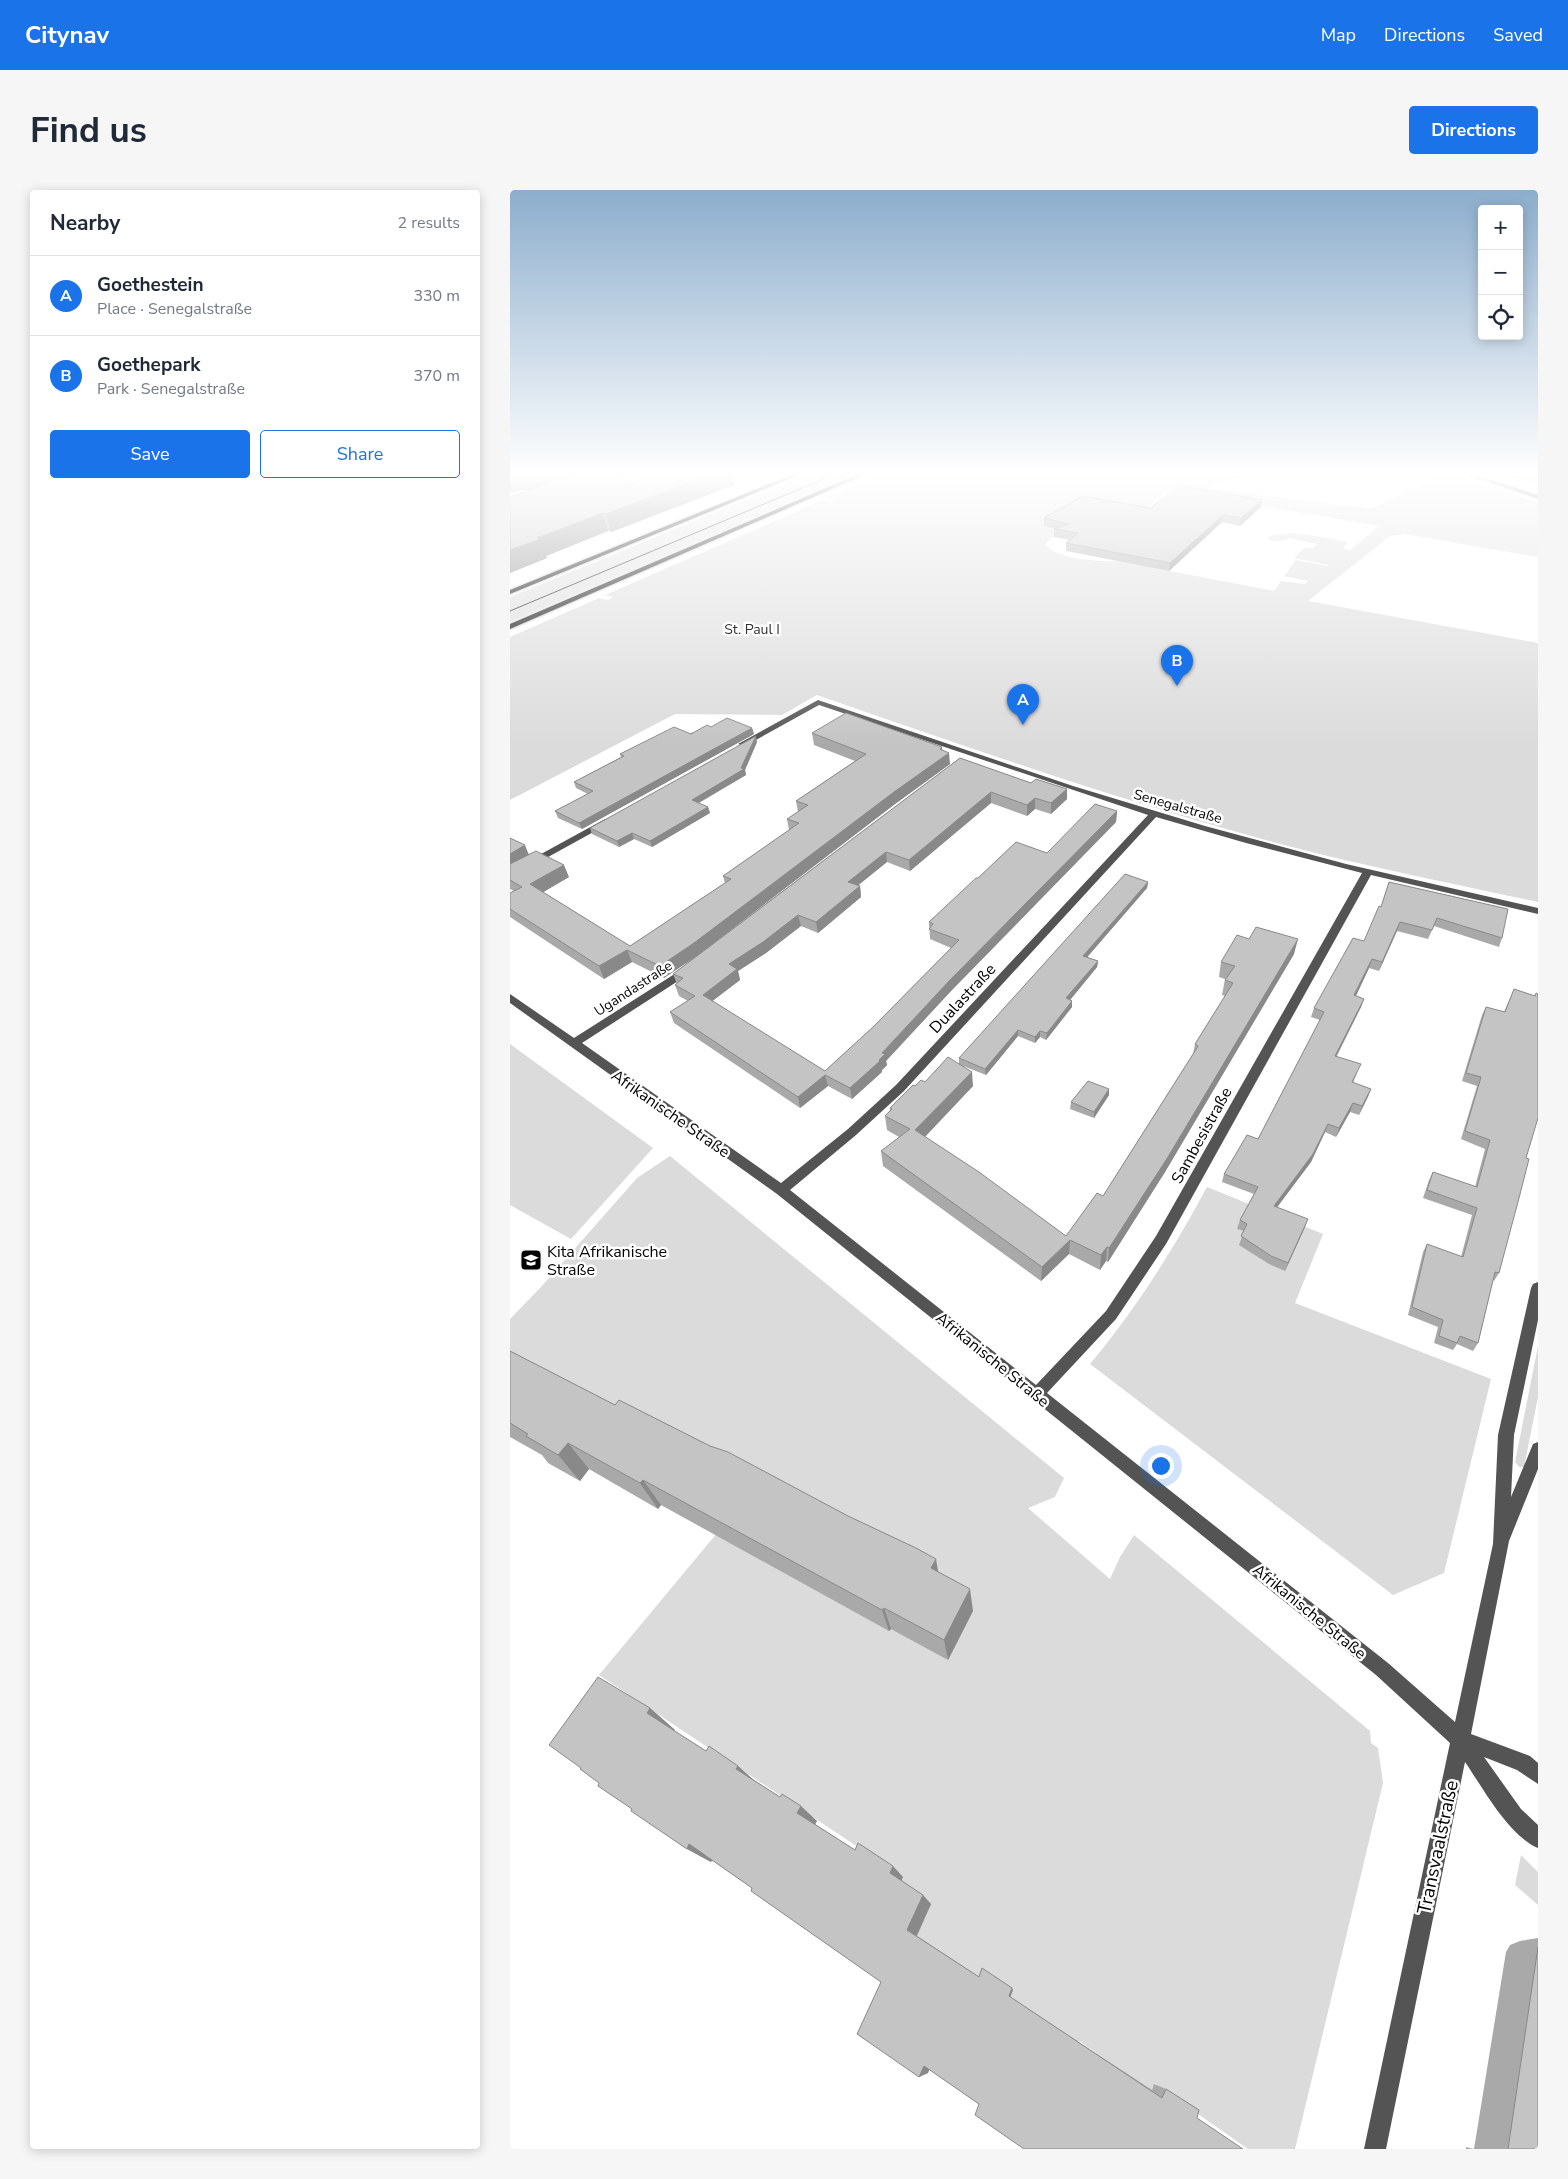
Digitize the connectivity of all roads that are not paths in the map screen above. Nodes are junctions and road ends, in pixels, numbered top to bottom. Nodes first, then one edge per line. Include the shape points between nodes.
1 (580, 563) edge
2 (657, 563) edge
3 (510, 592) edge
4 (510, 627) edge
5 (737, 747) edge
6 (971, 755) junction
7 (961, 762) edge
8 (1154, 814) junction
9 (613, 817) edge
10 (1367, 873) junction
11 (510, 876) edge
12 (1538, 911) edge
13 (695, 965) edge
14 (510, 998) edge
15 (574, 1043) junction
16 (781, 1190) junction
17 (1538, 1288) edge
18 (1037, 1394) junction
19 (1538, 1449) edge
20 (1501, 1544) junction
21 (1460, 1739) junction
22 (1538, 1775) edge
23 (1538, 1838) edge
24 (1375, 2149) edge

1 - 3 main road
2 - 4 main road
5 - 6 street, Senegalstraße via 818,702
6 - 7 street
6 - 8 street, Senegalstraße
8 - 10 street, Senegalstraße
8 - 16 street, Dualastraße via 900,1088
9 - 11 street
10 - 12 street, Senegalstraße
10 - 18 street, Sambesistraße via 1161,1240 1111,1315
13 - 15 street, Ugandastraße
14 - 15 street, Afrikanische Straße
15 - 16 street, Afrikanische Straße
16 - 18 street, Afrikanische Straße
17 - 20 street, Transvaalstraße via 1506,1435
18 - 21 street, Afrikanische Straße via 1382,1669
19 - 20 street, Transvaalstraße
20 - 21 street, Transvaalstraße
21 - 22 street, Afrikanische Straße via 1522,1763
21 - 23 street, Afrikanische Straße via 1514,1816
21 - 24 street, Transvaalstraße

